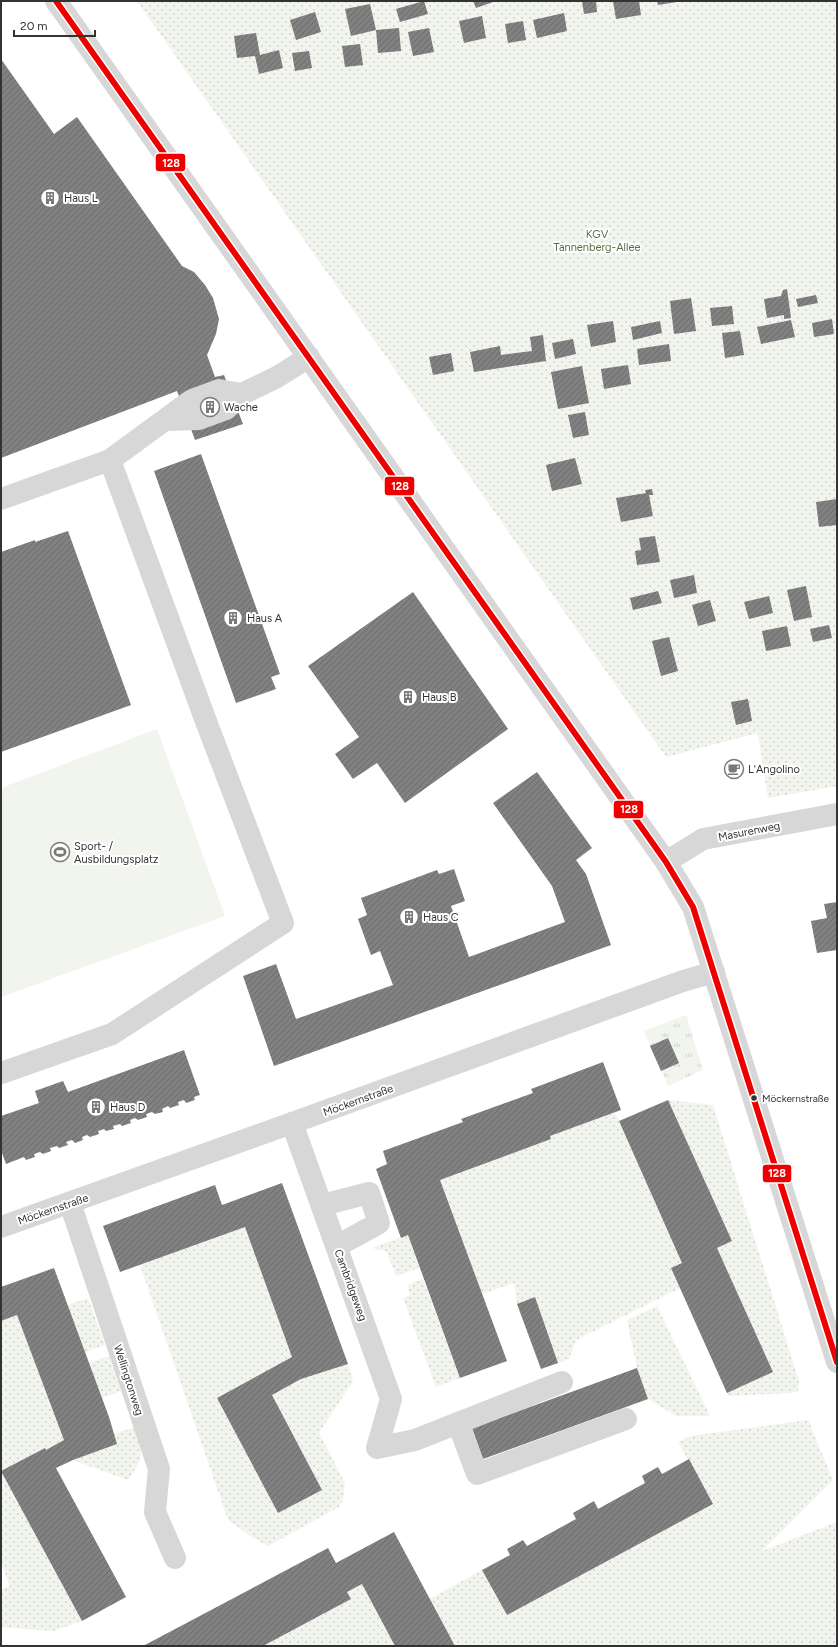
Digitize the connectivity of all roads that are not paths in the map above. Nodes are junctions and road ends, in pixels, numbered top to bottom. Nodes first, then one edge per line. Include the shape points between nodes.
1 (56, 1) edge
2 (309, 357) junction
3 (110, 460) junction
4 (1, 499) edge
5 (837, 814) edge
6 (666, 862) junction
7 (714, 972) junction
8 (1, 1073) edge
9 (292, 1124) junction
10 (70, 1203) junction
11 (322, 1205) junction
12 (1, 1227) edge
13 (337, 1246) junction
14 (837, 1362) edge
15 (562, 1382) dead end
16 (626, 1419) dead end
17 (458, 1423) junction
18 (175, 1558) dead end

1 - 2 street
2 - 3 street via 277,377 242,394 219,390 192,400
2 - 6 street
3 - 4 street
3 - 8 street via 210,732 284,923 112,1034
5 - 6 street, Masurenweg via 703,839
6 - 7 street via 693,907
7 - 9 street, Möckernstraße via 683,981
7 - 14 street
9 - 10 street, Möckernstraße
9 - 11 street, Cambridgeweg
10 - 12 street, Möckernstraße
10 - 18 street, Wellingtonweg via 159,1469 155,1512
11 - 13 street, Cambridgeweg
11 - 13 street via 369,1193 379,1223
13 - 17 street, Cambridgeweg via 391,1399 377,1448 415,1440
15 - 17 street
16 - 17 street via 477,1474

